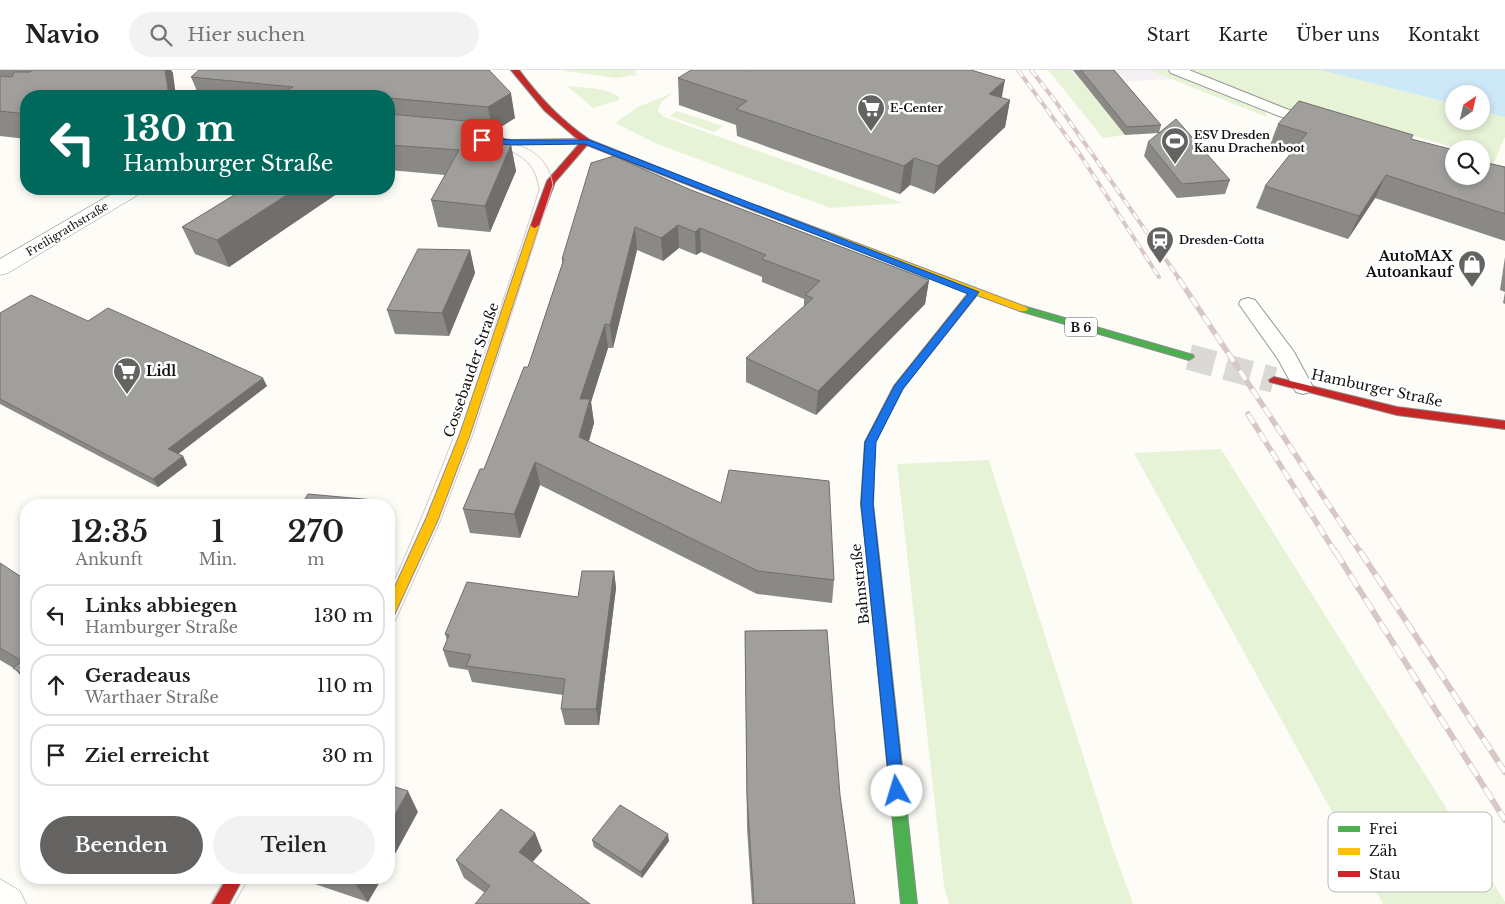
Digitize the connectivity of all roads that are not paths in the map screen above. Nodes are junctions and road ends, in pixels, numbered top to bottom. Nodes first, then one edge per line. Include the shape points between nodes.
1 (515, 70) edge
2 (1176, 70) edge
3 (1331, 126) edge
4 (458, 138) edge
5 (586, 141) junction
6 (124, 195) edge
7 (0, 268) edge
8 (974, 292) junction
9 (1248, 304) dead end
10 (1189, 357) tunnel mouth
11 (1274, 380) tunnel mouth
12 (1303, 387) junction
13 (1505, 425) edge
14 (395, 600) edge
15 (232, 884) edge
16 (0, 898) edge
17 (7, 904) edge
18 (220, 904) edge
19 (909, 904) edge

1 - 5 main road, B 6 via 558,119
2 - 3 lane via 1284,113
4 - 5 main road via 512,142
5 - 8 main road, B 6
5 - 14 main road, Cossebauder Straße via 551,181 545,195 465,434 432,519
6 - 7 street, Freiligrathstraße
8 - 10 main road, B 6 via 1044,316
8 - 19 main road, Bahnstraße via 898,388 870,442 867,504
9 - 12 lane via 1287,357
11 - 12 main road, Hamburger Straße
12 - 13 main road, Hamburger Straße via 1397,411
15 - 18 main road
16 - 17 street

